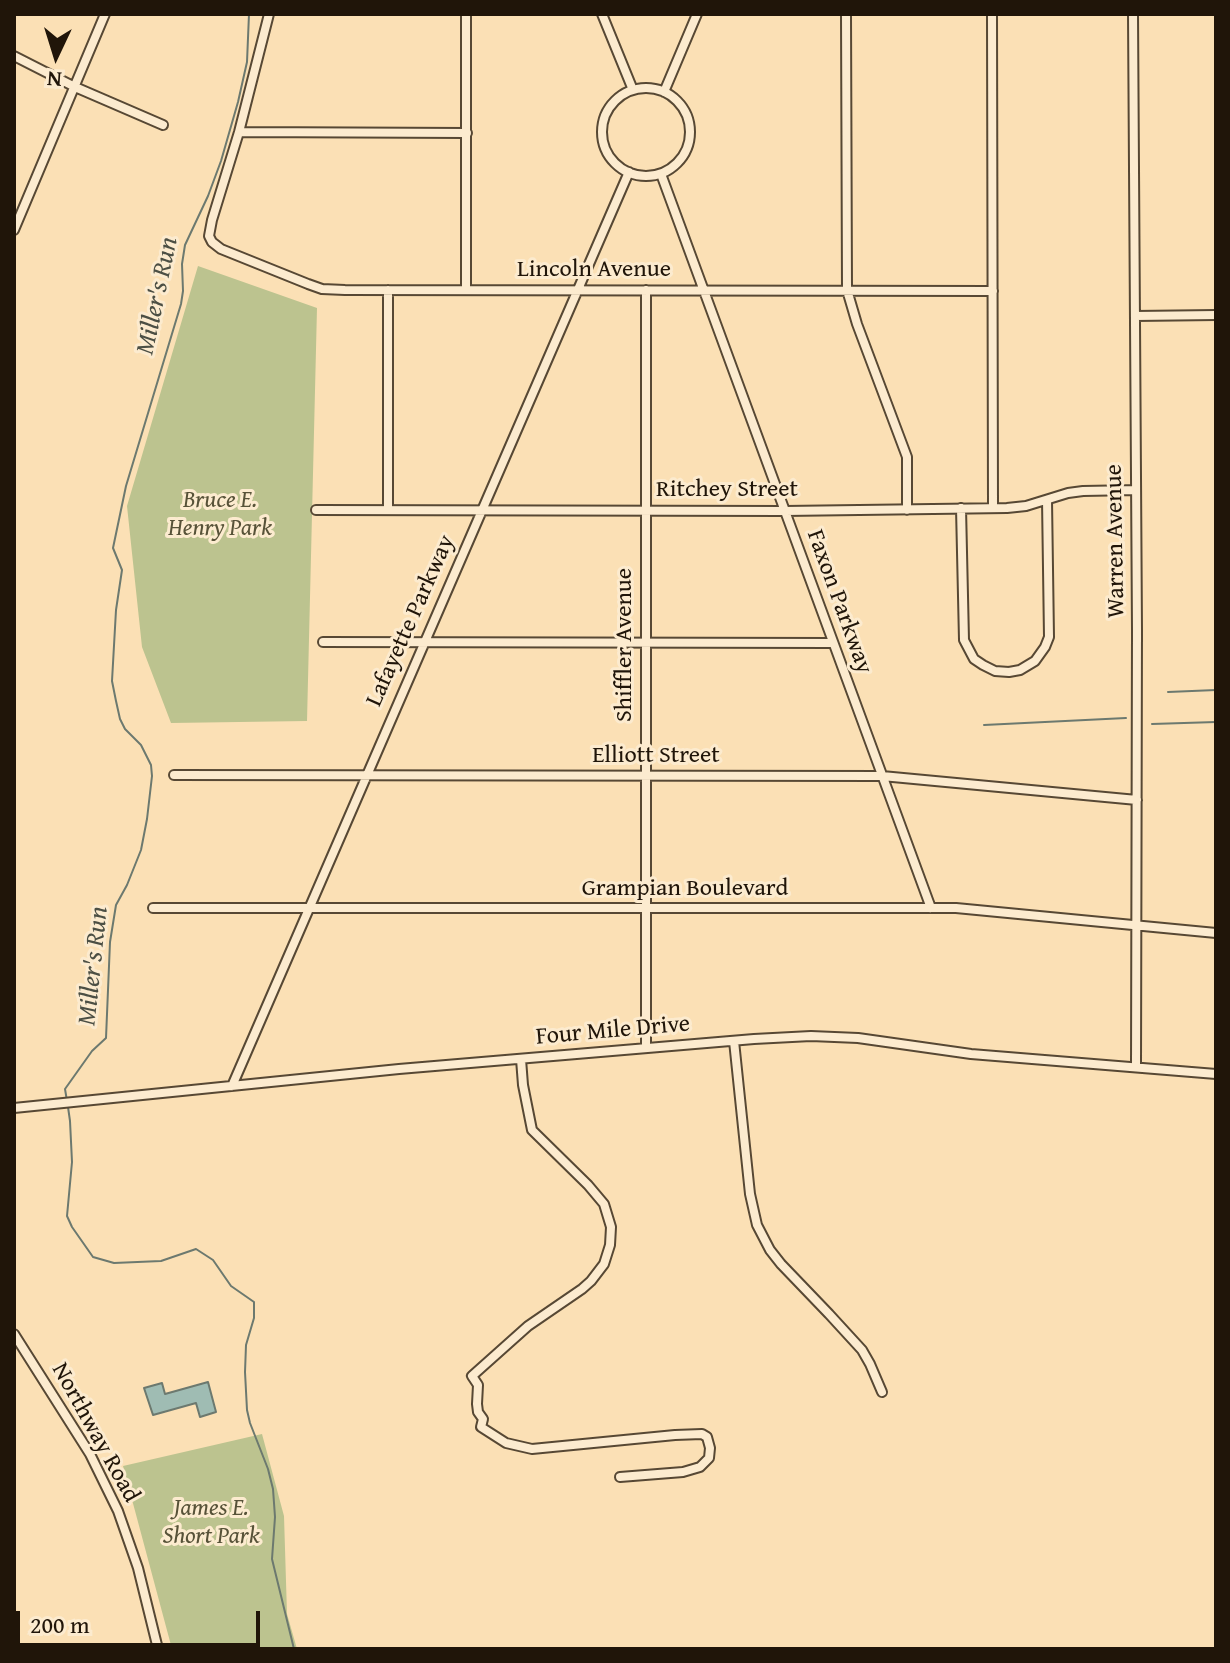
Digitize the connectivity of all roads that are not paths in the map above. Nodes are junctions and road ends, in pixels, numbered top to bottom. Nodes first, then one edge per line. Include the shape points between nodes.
1 (105, 14) edge
2 (269, 14) edge
3 (466, 14) edge
4 (602, 14) edge
5 (697, 14) edge
6 (846, 14) edge
7 (992, 14) edge
8 (1133, 14) edge
9 (15, 58) edge
10 (75, 87) junction
11 (633, 90) junction
12 (664, 92) junction
13 (163, 125) dead end
14 (239, 132) junction
15 (467, 133) junction
16 (629, 172) junction
17 (661, 174) junction
18 (14, 230) edge
19 (388, 290) junction
20 (466, 290) junction
21 (646, 290) junction
22 (704, 290) junction
23 (847, 290) junction
24 (577, 291) junction
25 (993, 291) junction
26 (1216, 315) edge
27 (1135, 316) junction
28 (1136, 490) junction
29 (1047, 500) junction
30 (961, 508) junction
31 (993, 508) junction
32 (316, 510) dead end
33 (388, 510) junction
34 (482, 510) junction
35 (645, 510) junction
36 (907, 510) junction
37 (785, 511) junction
38 (323, 642) dead end
39 (424, 643) junction
40 (645, 643) junction
41 (833, 643) junction
42 (174, 775) dead end
43 (366, 775) junction
44 (645, 776) junction
45 (882, 776) junction
46 (1137, 800) junction
47 (153, 908) dead end
48 (308, 908) junction
49 (931, 908) junction
50 (645, 909) junction
51 (1137, 926) junction
52 (1216, 933) edge
53 (734, 1041) junction
54 (646, 1048) junction
55 (521, 1059) junction
56 (1136, 1067) junction
57 (1216, 1074) edge
58 (232, 1086) junction
59 (14, 1108) edge
60 (14, 1334) edge
61 (882, 1392) dead end
62 (620, 1477) dead end
63 (158, 1649) edge

1 - 10 street
2 - 14 street
3 - 15 street
4 - 11 street
5 - 12 street
6 - 23 street
7 - 25 street
8 - 27 street, Warren Avenue
9 - 10 street
10 - 13 street
10 - 18 street
11 - 12 street
11 - 16 street via 617,99 603,130 611,157
12 - 17 street via 684,110 690,137 683,157
14 - 15 street
14 - 19 street, Lincoln Avenue via 212,220 212,242 322,289
15 - 20 street
16 - 17 street
16 - 24 street, Lafayette Parkway
17 - 22 street, Faxon Parkway
19 - 20 street, Lincoln Avenue
19 - 33 street
20 - 24 street, Lincoln Avenue
21 - 22 street, Lincoln Avenue
21 - 24 street, Lincoln Avenue
21 - 35 street, Shiffler Avenue
22 - 23 street, Lincoln Avenue
22 - 37 street, Faxon Parkway
23 - 25 street, Lincoln Avenue
23 - 36 street via 907,457
24 - 34 street, Lafayette Parkway
25 - 31 street
26 - 27 street
27 - 28 street, Warren Avenue
28 - 29 street, Ritchey Street via 1083,491
28 - 46 street, Warren Avenue
29 - 30 street via 1049,637 1035,661 1009,672 974,659 964,640
29 - 31 street, Ritchey Street
30 - 31 street, Ritchey Street
30 - 36 street, Ritchey Street
32 - 33 street, Ritchey Street
33 - 34 street, Ritchey Street
34 - 35 street, Ritchey Street
34 - 39 street, Lafayette Parkway
35 - 37 street, Ritchey Street
35 - 40 street, Shiffler Avenue
36 - 37 street, Ritchey Street
37 - 41 street, Faxon Parkway
38 - 39 street
39 - 40 street
39 - 43 street, Lafayette Parkway
40 - 41 street
40 - 44 street, Shiffler Avenue
41 - 45 street, Faxon Parkway
42 - 43 street, Elliott Street
43 - 44 street, Elliott Street
43 - 48 street, Lafayette Parkway
44 - 45 street, Elliott Street
44 - 50 street, Shiffler Avenue
45 - 46 street, Elliott Street
45 - 49 street, Faxon Parkway
46 - 51 street, Warren Avenue
47 - 48 street, Grampian Boulevard
48 - 50 street, Grampian Boulevard
48 - 58 street, Lafayette Parkway
49 - 50 street, Grampian Boulevard
49 - 51 street, Grampian Boulevard
50 - 54 street, Shiffler Avenue
51 - 52 street, Grampian Boulevard
51 - 56 street, Warren Avenue
53 - 54 street, Four Mile Drive
53 - 56 street, Four Mile Drive via 840,1037
53 - 61 street via 750,1194 763,1240 862,1350
54 - 55 street, Four Mile Drive
55 - 58 street, Four Mile Drive
55 - 62 street via 532,1130 604,1204 610,1245 591,1281 528,1326 472,1376 478,1385 481,1427 506,1443 532,1449 675,1435 707,1437 709,1458 700,1467
56 - 57 street, Four Mile Drive
58 - 59 street, Four Mile Drive
60 - 63 street, Northway Road via 112,1498 138,1568

